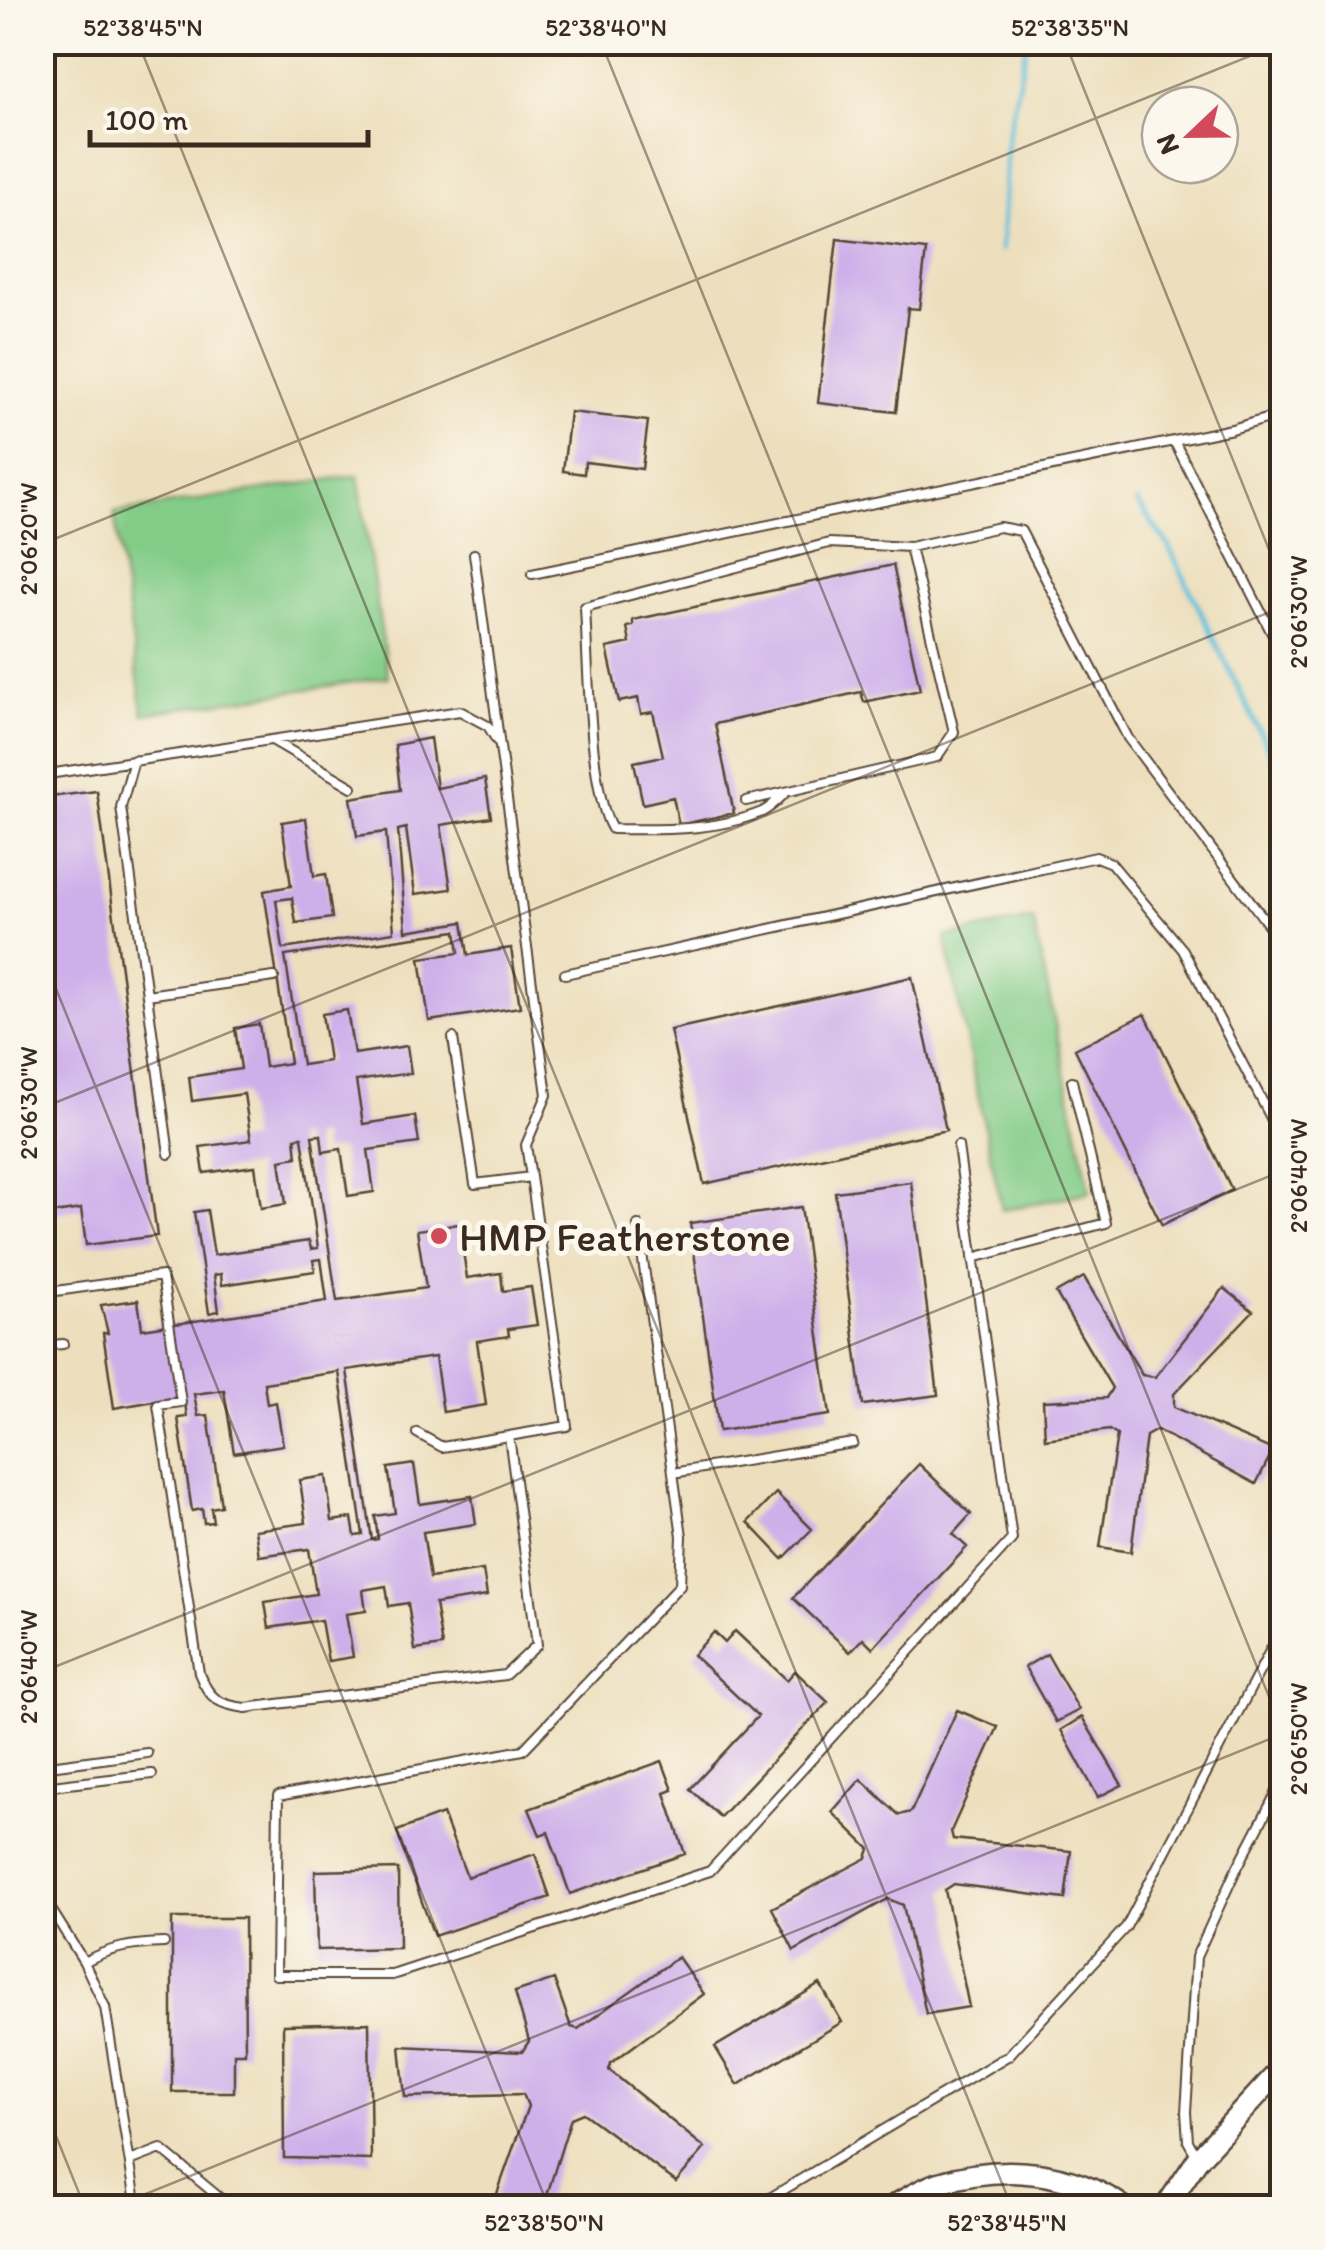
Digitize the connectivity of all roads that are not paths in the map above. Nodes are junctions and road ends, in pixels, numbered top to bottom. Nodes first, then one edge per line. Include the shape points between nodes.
1 (1282, 414) edge
2 (1174, 440) junction
3 (910, 547) junction
4 (474, 554) dead end
5 (532, 574) dead end
6 (1282, 653) edge
7 (272, 740) junction
8 (500, 744) junction
9 (134, 760) junction
10 (42, 775) edge
11 (352, 787) dead end
12 (786, 792) junction
13 (746, 801) dead end
14 (1282, 944) edge
15 (565, 974) dead end
16 (274, 978) dead end
17 (147, 995) junction
18 (453, 1038) dead end
19 (1072, 1081) dead end
20 (1282, 1140) edge
21 (958, 1146) dead end
22 (169, 1154) dead end
23 (531, 1177) junction
24 (638, 1225) dead end
25 (973, 1258) junction
26 (42, 1293) edge
27 (62, 1344) dead end
28 (42, 1346) edge
29 (417, 1433) dead end
30 (509, 1436) junction
31 (853, 1443) dead end
32 (674, 1473) junction
33 (1282, 1628) edge
34 (147, 1753) dead end
35 (42, 1767) edge
36 (152, 1774) dead end
37 (1282, 1782) edge
38 (42, 1784) edge
39 (42, 1896) edge
40 (164, 1944) dead end
41 (84, 1962) junction
42 (1282, 2068) edge
43 (1198, 2159) junction
44 (130, 2161) junction
45 (137, 2208) edge
46 (232, 2208) edge
47 (753, 2208) edge
48 (890, 2208) edge
49 (1126, 2208) edge
50 (1165, 2208) edge

1 - 2 lane
2 - 5 lane
2 - 6 lane
3 - 12 lane via 954,732 937,757
3 - 12 lane via 829,544 585,607 594,745 604,817 612,829 682,830 725,822 766,811
3 - 14 lane via 1000,527 1021,530 1128,738
4 - 8 lane
7 - 8 lane via 460,711 488,726
7 - 9 lane
7 - 11 lane
8 - 23 lane via 548,1096 526,1145
9 - 10 lane
9 - 17 lane via 121,806
12 - 13 lane
15 - 20 lane via 1096,856 1111,863 1184,950
16 - 17 lane
17 - 22 lane
18 - 23 lane via 475,1184
19 - 25 lane via 1106,1223
21 - 25 lane
23 - 30 lane via 567,1426
24 - 32 lane
25 - 32 lane via 1012,1539 710,1871 392,1975 276,1975 278,1796 524,1750 680,1585
26 - 30 lane via 162,1276 182,1402 158,1406 199,1672 206,1692 221,1705 246,1708 504,1675 537,1645
27 - 28 lane
29 - 30 lane via 442,1447
31 - 32 lane
33 - 47 lane via 1126,1927 1100,1956 1008,2055
34 - 35 lane
36 - 38 lane
37 - 43 lane via 1196,1958 1186,2112
39 - 41 lane
40 - 41 lane via 124,1945
41 - 44 lane via 104,2007
42 - 43 street
43 - 50 street
44 - 45 lane
44 - 46 lane via 162,2149
48 - 49 street via 937,2183 1002,2170 1098,2190

